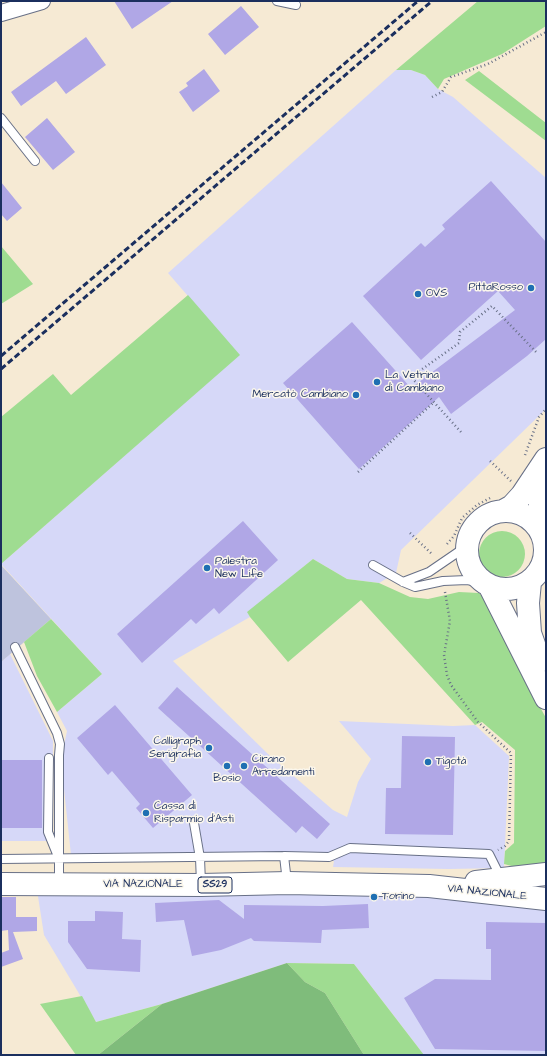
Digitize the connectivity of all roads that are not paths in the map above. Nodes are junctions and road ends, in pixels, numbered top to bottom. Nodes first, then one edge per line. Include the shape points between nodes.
1 (277, 1) edge
2 (32, 2) edge
3 (296, 5) dead end
4 (1, 13) edge
5 (1, 118) edge
6 (35, 161) dead end
7 (546, 458) edge
8 (546, 483) edge
9 (497, 504) junction
10 (537, 526) junction
11 (456, 546) junction
12 (373, 565) dead end
13 (403, 582) junction
14 (530, 582) junction
15 (487, 585) junction
16 (15, 647) dead end
17 (546, 673) edge
18 (546, 698) edge
19 (49, 758) dead end
20 (194, 823) dead end
21 (284, 856) junction
22 (59, 858) junction
23 (200, 858) junction
24 (1, 859) edge
25 (546, 874) edge
26 (502, 880) junction
27 (288, 883) junction
28 (1, 884) edge
29 (59, 885) junction
30 (201, 885) junction
31 (429, 886) junction
32 (546, 899) edge

1 - 3 lane
2 - 4 street
5 - 6 lane
7 - 9 main road via 512,506
8 - 10 main road
9 - 10 main road via 522,514
9 - 11 main road via 493,513 483,518
10 - 14 main road via 546,549 539,573
11 - 13 lane via 440,566
11 - 15 main road via 467,557 476,576
12 - 13 lane
13 - 15 lane via 415,586 466,580
14 - 15 main road via 511,590
14 - 17 main road via 530,633
15 - 18 main road
16 - 22 lane via 60,744
19 - 22 lane via 48,832
20 - 23 lane
21 - 23 lane
21 - 26 lane via 329,857 350,848 489,854
21 - 27 lane
22 - 23 lane
22 - 24 lane
22 - 29 lane
23 - 30 lane
25 - 26 main road, VIA NAZIONALE / SS29
26 - 31 main road, VIA NAZIONALE / SS29
27 - 30 main road, VIA NAZIONALE / SS29
27 - 31 main road, VIA NAZIONALE / SS29
28 - 29 main road, VIA NAZIONALE / SS29
29 - 30 main road, VIA NAZIONALE / SS29
31 - 32 main road, VIA NAZIONALE / SS29

